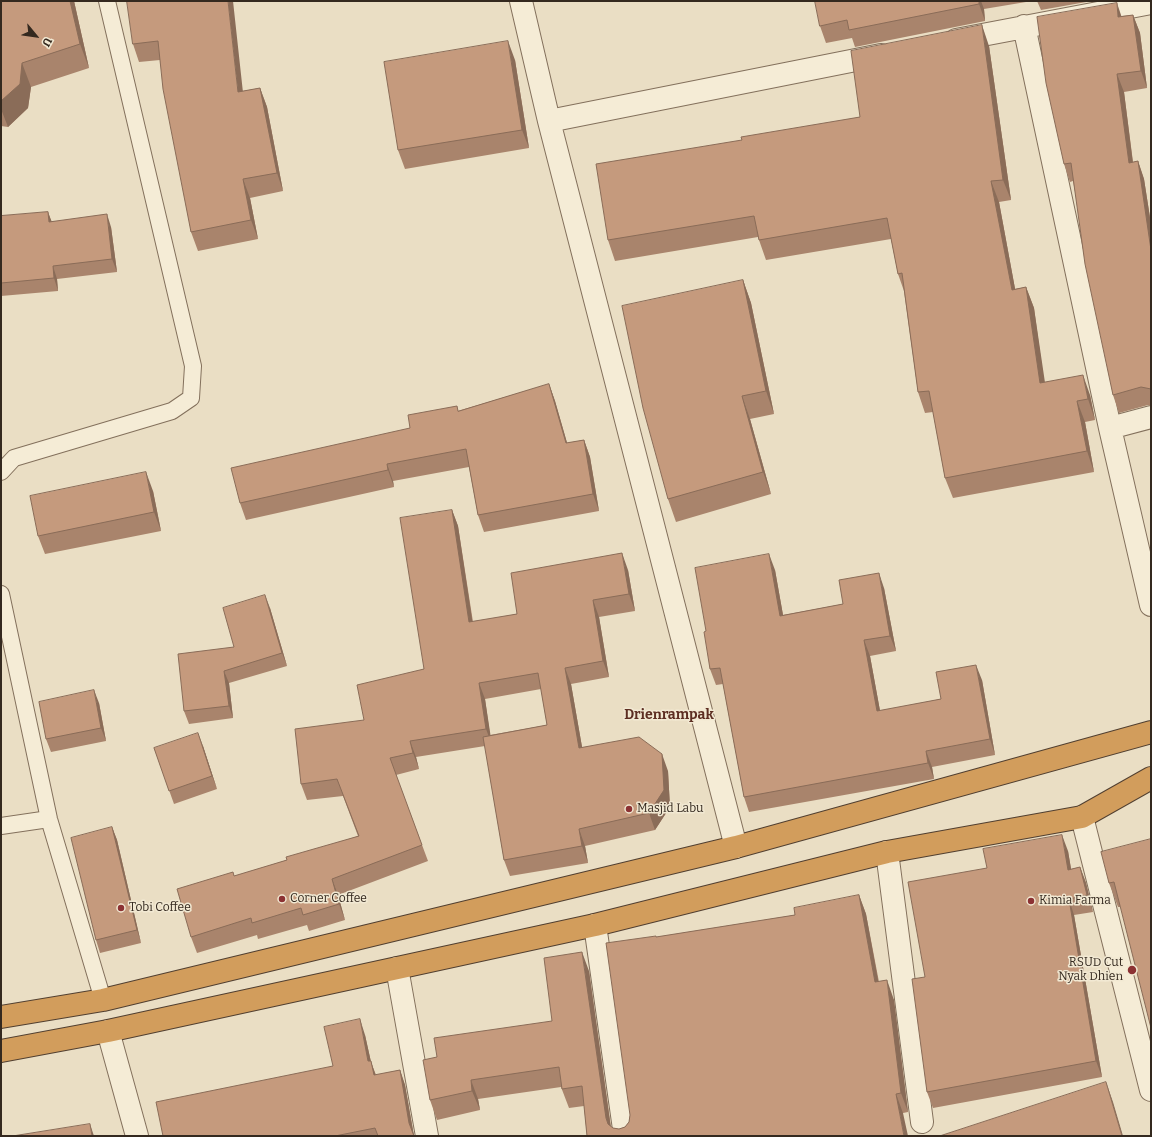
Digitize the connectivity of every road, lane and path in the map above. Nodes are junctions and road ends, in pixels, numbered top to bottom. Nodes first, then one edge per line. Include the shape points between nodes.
1 (107, 1) edge
2 (521, 1) edge
3 (1151, 3) edge
4 (1024, 26) junction
5 (938, 43) edge
6 (899, 51) edge
7 (549, 121) junction
8 (1151, 417) edge
9 (1110, 428) junction
10 (1, 472) edge
11 (1, 594) edge
12 (1151, 605) edge
13 (1151, 732) edge
14 (1151, 778) edge
15 (1082, 817) junction
16 (49, 819) junction
17 (1, 826) edge
18 (736, 847) junction
19 (887, 852) junction
20 (595, 925) junction
21 (397, 968) junction
22 (103, 1000) junction
23 (1, 1017) edge
24 (108, 1032) junction
25 (1, 1051) edge
26 (1151, 1090) edge
27 (922, 1122) dead end
28 (137, 1136) edge
29 (427, 1136) edge
30 (625, 1136) edge

1 - 10 lane via 193,366 191,398 172,411 14,458
2 - 7 street
3 - 4 street
4 - 5 street
4 - 9 street
6 - 7 street
7 - 18 street
8 - 9 street
9 - 12 street
11 - 16 lane
13 - 18 highway
14 - 15 highway
15 - 19 highway
15 - 26 street
16 - 17 lane
16 - 22 lane
18 - 22 highway
19 - 20 highway
19 - 27 street
20 - 21 highway
20 - 30 street
21 - 24 highway
21 - 29 street
22 - 23 highway
24 - 25 highway
24 - 28 street

